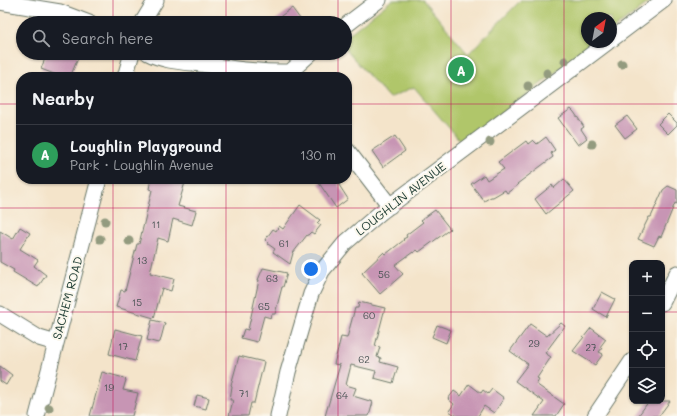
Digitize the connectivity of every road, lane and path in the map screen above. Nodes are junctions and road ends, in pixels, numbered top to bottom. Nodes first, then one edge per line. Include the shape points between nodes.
1 (156, 0) edge
2 (379, 0) edge
3 (664, 0) edge
4 (0, 2) edge
5 (71, 16) edge
6 (146, 16) edge
7 (352, 21) edge
8 (617, 35) edge
9 (600, 48) edge
10 (130, 60) edge
11 (173, 60) edge
12 (305, 60) edge
13 (127, 72) edge
14 (259, 72) edge
15 (294, 72) edge
16 (352, 157) edge
17 (98, 184) edge
18 (390, 206) junction
19 (677, 273) edge
20 (665, 297) edge
21 (0, 314) edge
22 (56, 343) junction
23 (629, 365) edge
24 (37, 416) edge
25 (278, 416) edge
26 (595, 416) edge

1 - 6 street
2 - 7 street
3 - 8 street
4 - 5 street
9 - 18 street, LOUGHLIN AVENUE
10 - 13 street
11 - 14 street
12 - 15 street
16 - 18 street
17 - 22 street, SACHEM ROAD
18 - 25 street, LOUGHLIN AVENUE via 345,243 322,271 310,294
19 - 20 street
21 - 22 street via 39,338
22 - 24 street, SACHEM ROAD
23 - 26 street

